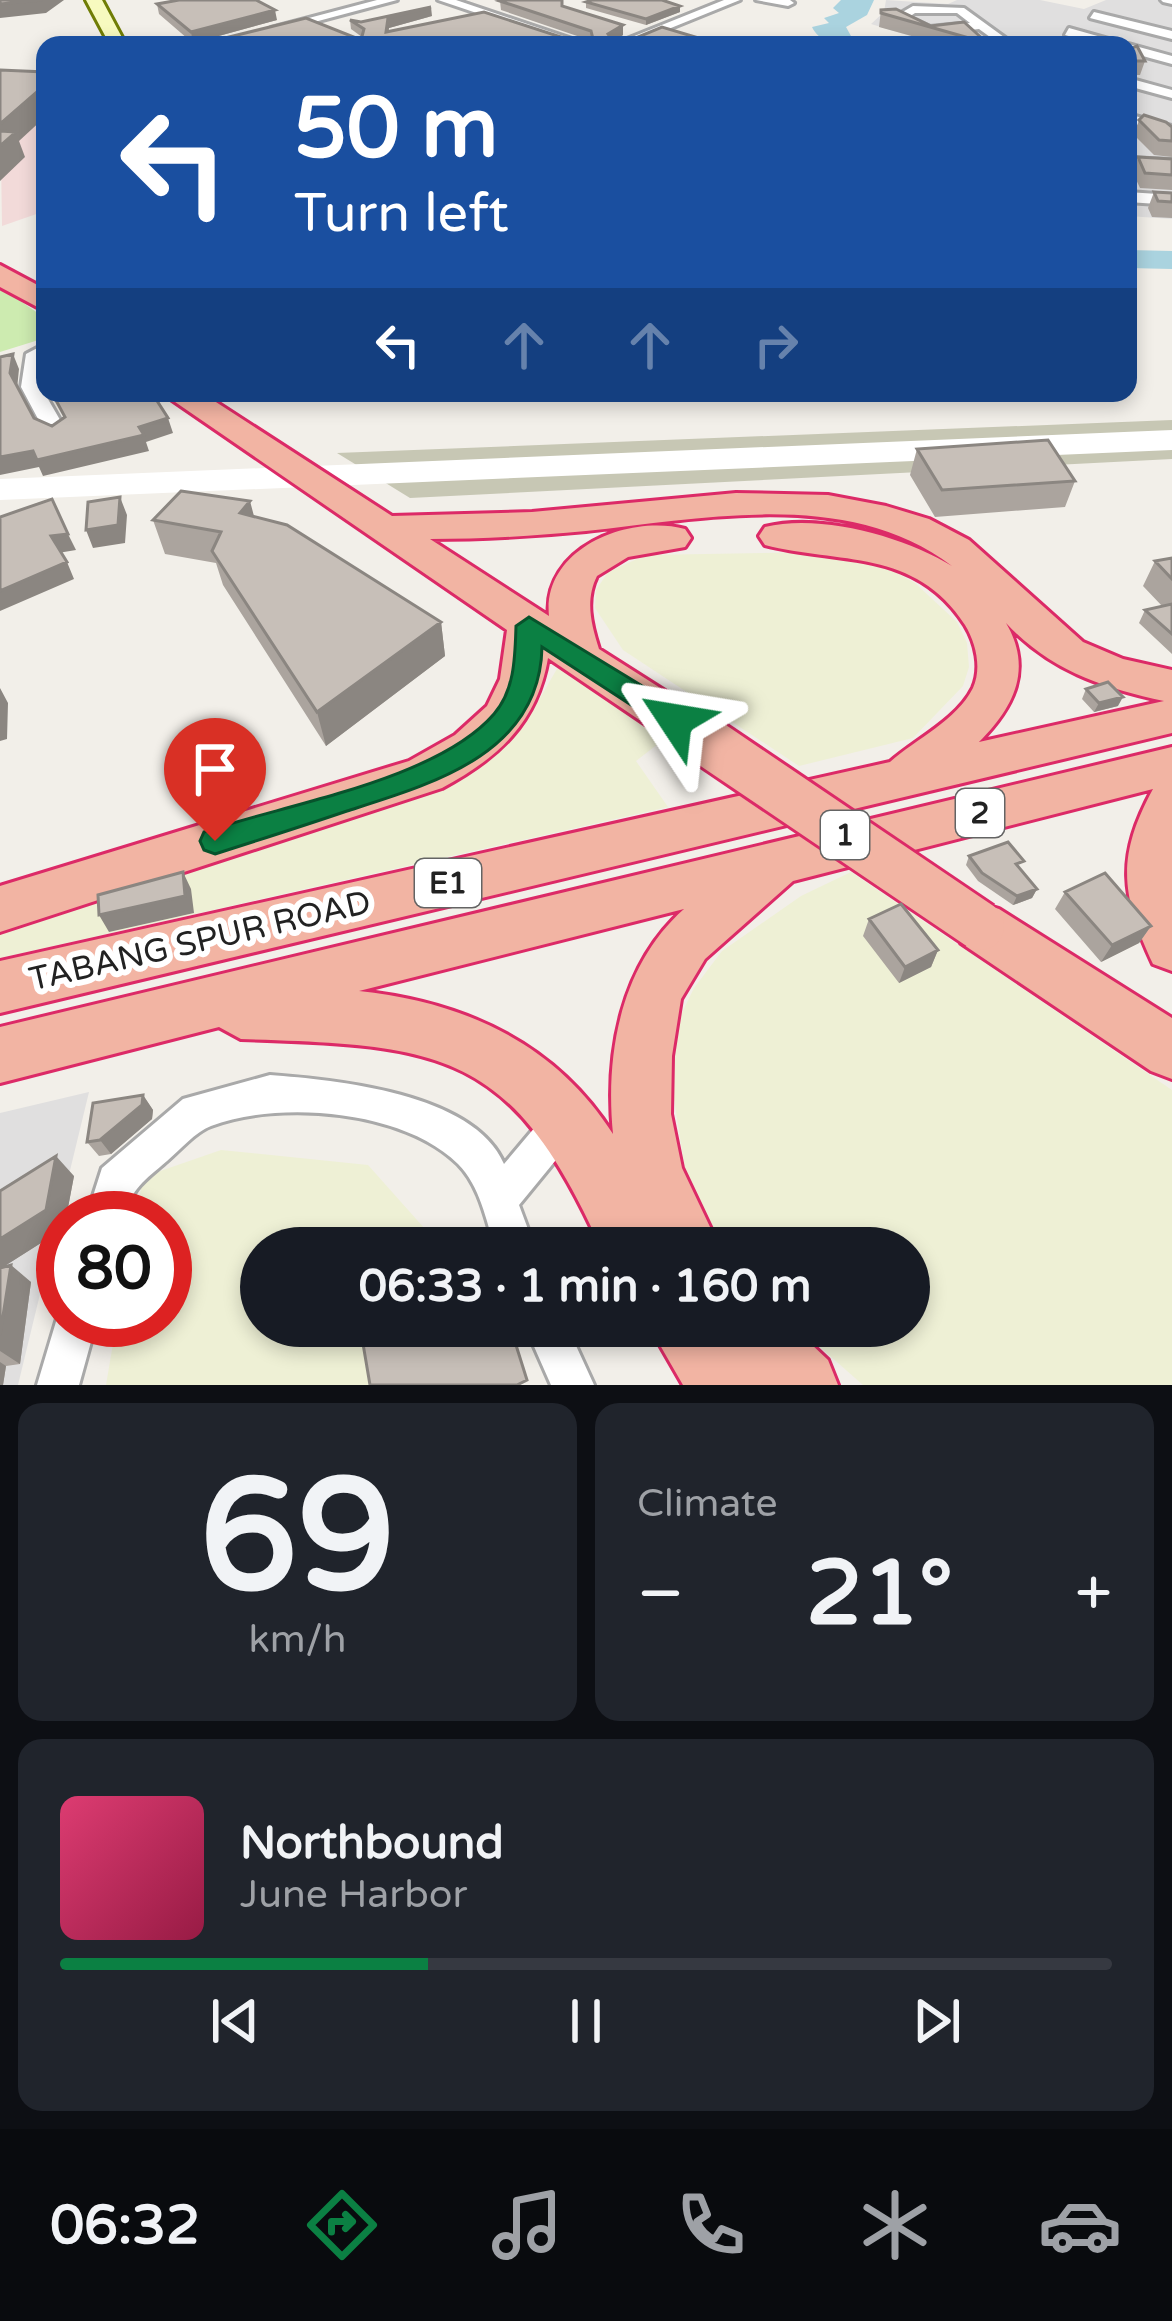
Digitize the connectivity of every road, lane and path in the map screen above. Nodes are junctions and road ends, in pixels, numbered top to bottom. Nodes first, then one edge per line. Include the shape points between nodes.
1 (94, 0) edge
2 (391, 0) edge
3 (444, 0) edge
4 (734, 0) edge
5 (761, 0) edge
6 (788, 3) dead end
7 (1123, 4) dead end
8 (492, 12) junction
9 (1156, 12) dead end
10 (1172, 16) edge
11 (460, 19) edge
12 (310, 20) junction
13 (976, 26) junction
14 (628, 28) edge
15 (1069, 32) dead end
16 (337, 33) edge
17 (647, 34) junction
18 (1172, 35) edge
19 (113, 36) edge
20 (270, 36) edge
21 (558, 36) edge
22 (642, 36) edge
23 (992, 36) edge
24 (1084, 36) edge
25 (1137, 51) edge
26 (1172, 60) edge
27 (1137, 84) edge
28 (1172, 94) edge
29 (1137, 124) edge
30 (1172, 131) edge
31 (1137, 164) edge
32 (1172, 165) edge
33 (1137, 198) edge
34 (1172, 200) edge
35 (0, 260) edge
36 (0, 274) edge
37 (36, 282) edge
38 (36, 296) edge
39 (36, 354) edge
40 (36, 395) edge
41 (40, 402) edge
42 (192, 402) edge
43 (56, 432) edge
44 (546, 522) junction
45 (381, 527) junction
46 (487, 598) junction
47 (529, 626) junction
48 (581, 659) junction
49 (1172, 686) edge
50 (1172, 716) edge
51 (1172, 766) edge
52 (897, 782) junction
53 (1172, 801) edge
54 (789, 860) junction
55 (0, 909) edge
56 (1172, 947) edge
57 (0, 987) edge
58 (184, 1011) junction
59 (1172, 1052) edge
60 (0, 1055) edge
61 (566, 1120) junction
62 (112, 1191) edge
63 (498, 1201) junction
64 (507, 1227) edge
65 (626, 1227) edge
66 (674, 1227) edge
67 (69, 1347) edge
68 (556, 1347) edge
69 (698, 1347) edge
70 (763, 1347) edge
71 (58, 1385) edge
72 (573, 1385) edge
73 (725, 1385) edge
74 (802, 1385) edge

1 - 19 main road
2 - 12 street
3 - 8 street
4 - 17 street
5 - 6 street
7 - 18 street via 1094,16
8 - 11 street
8 - 21 street
9 - 10 street
12 - 16 street
12 - 20 street via 262,31
13 - 13 street via 960,10 900,16 928,31
13 - 23 street
14 - 17 street
15 - 24 street
17 - 22 street
25 - 26 street
27 - 28 street
29 - 30 street
31 - 32 street
33 - 34 street
35 - 37 highway
36 - 38 highway
39 - 40 street
41 - 43 street
42 - 45 highway, 1
44 - 45 highway
44 - 46 highway via 497,565
44 - 49 highway via 745,505 882,517 978,563 1065,651
45 - 46 highway, 1
46 - 47 highway, 1
47 - 48 highway, 1
47 - 55 highway via 519,694 504,721 462,757
48 - 52 highway via 566,624 573,579 595,556 627,543 812,537 914,563 961,591 985,620 1000,668 977,716
48 - 59 highway, 1, bridge
50 - 52 highway, TABANG SPUR ROAD / E1
51 - 54 highway, 2
52 - 57 highway, TABANG SPUR ROAD / E1
53 - 56 highway via 1153,832 1148,873
54 - 58 highway, TABANG SPUR ROAD / E1
54 - 66 highway via 704,922 661,975 638,1076 642,1146
58 - 60 highway, TABANG SPUR ROAD / E1
58 - 61 highway via 351,1016 462,1039 508,1066
61 - 63 street
61 - 65 highway
62 - 63 street via 196,1112 270,1093 376,1105 422,1121 487,1168
63 - 64 street
67 - 71 street
68 - 72 street
69 - 73 highway
70 - 74 highway

